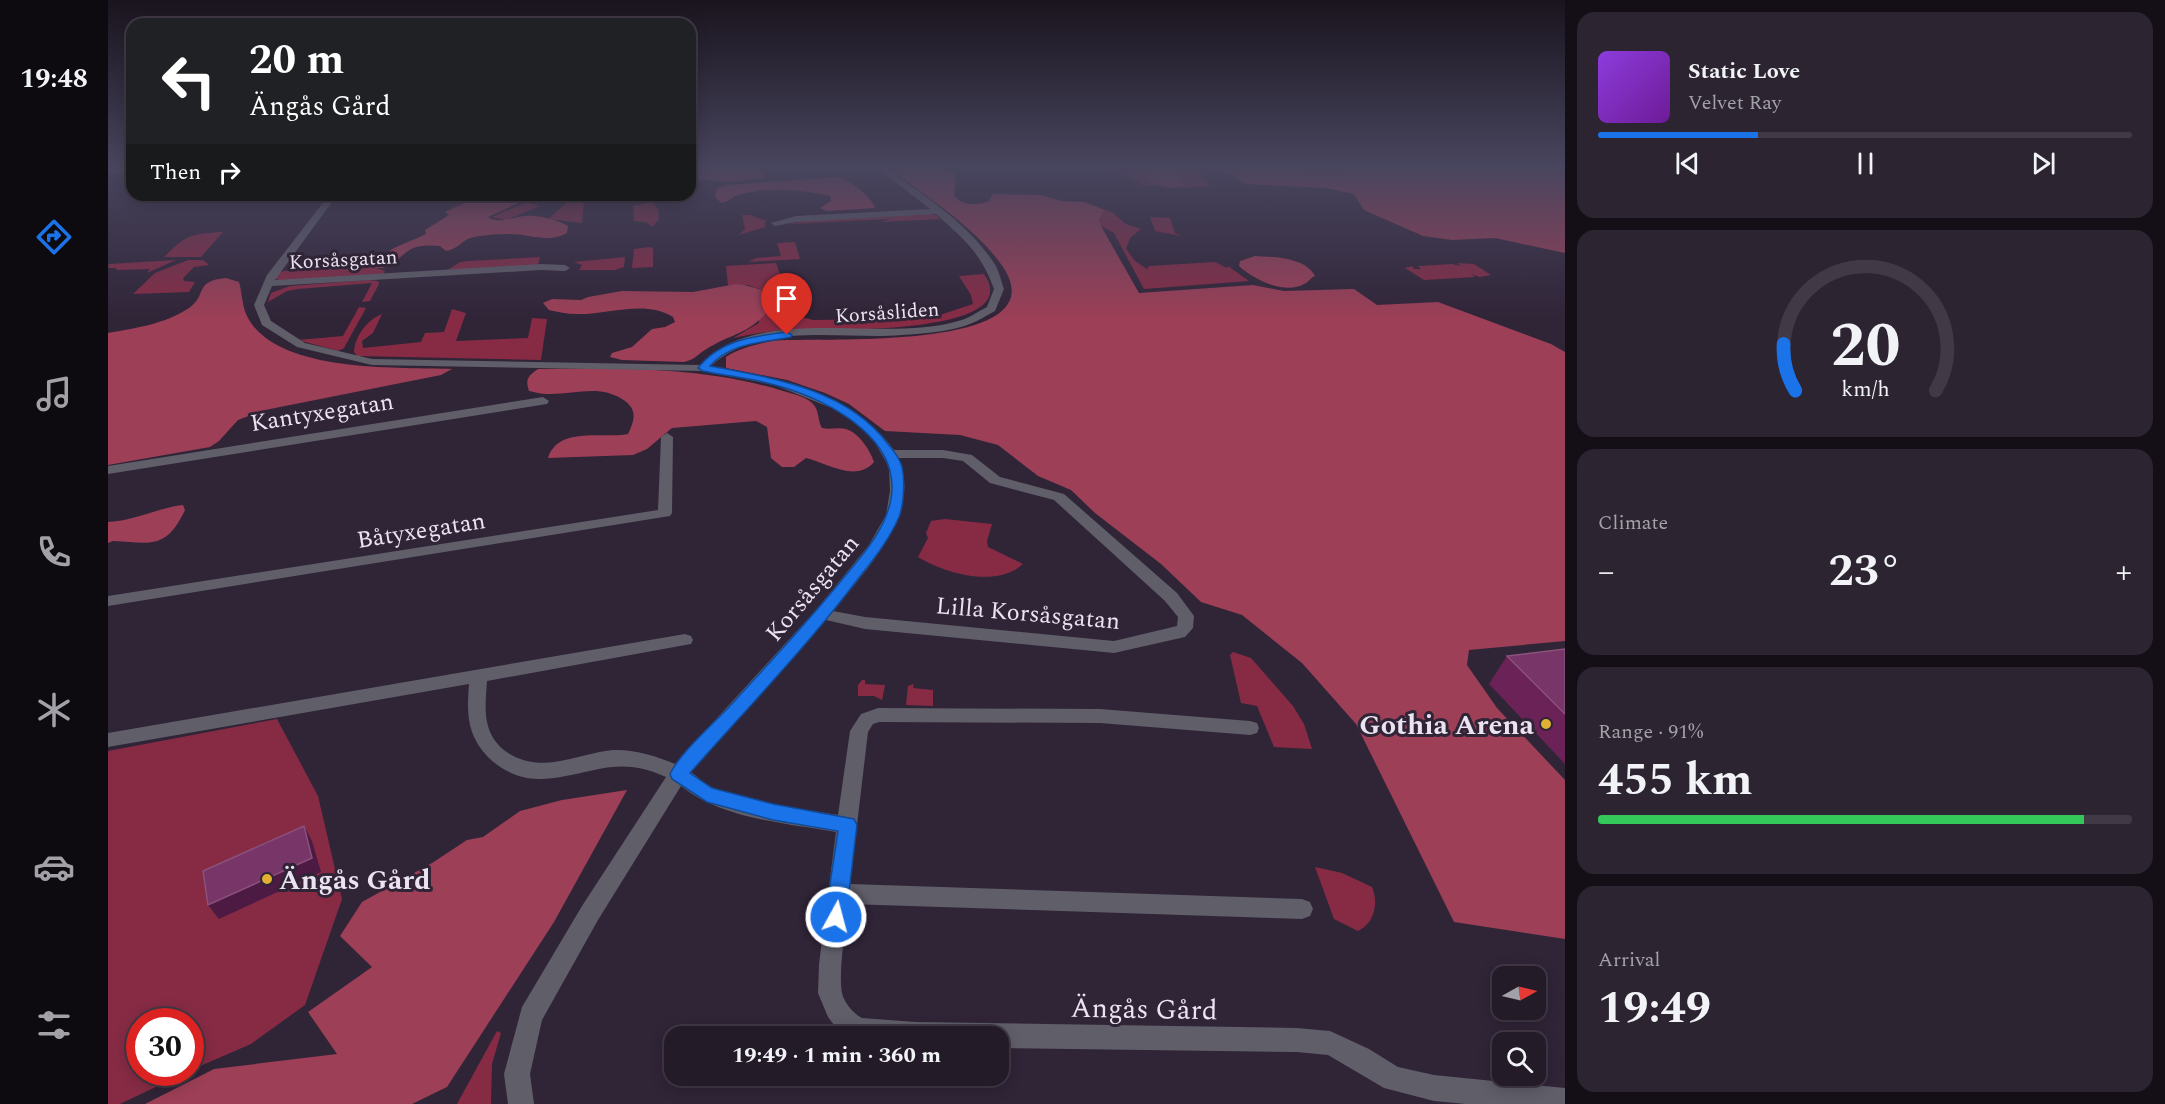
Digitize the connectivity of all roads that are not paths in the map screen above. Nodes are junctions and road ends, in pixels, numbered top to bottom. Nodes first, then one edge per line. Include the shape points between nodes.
1 (316, 218) edge
2 (823, 218) edge
3 (947, 218) edge
4 (775, 223) dead end
5 (565, 268) dead end
6 (268, 283) junction
7 (703, 368) junction
8 (543, 401) dead end
9 (668, 437) dead end
10 (890, 454) junction
11 (108, 470) edge
12 (108, 601) edge
13 (822, 614) junction
14 (685, 640) dead end
15 (478, 677) junction
16 (1250, 728) dead end
17 (108, 740) edge
18 (678, 774) junction
19 (848, 825) junction
20 (838, 894) junction
21 (1302, 909) dead end
22 (1565, 1101) edge
23 (521, 1104) edge

1 - 6 street, Korsåsgatan
2 - 4 street
3 - 7 street, Korsåsliden via 975,244 994,272 1000,292 990,310 959,324 922,331 754,339 714,355
5 - 6 street, Korsåsgatan
6 - 7 street, Korsåsgatan via 259,305 266,323 301,345 345,357 372,362
7 - 10 street, Korsåsgatan via 778,382 838,406 869,429
8 - 11 street, Kantyxegatan
9 - 12 street, Båtyxegatan via 665,513
10 - 13 street, Korsåsgatan via 896,467 893,515 875,547
10 - 13 street, Lilla Korsåsgatan via 956,455 973,462 995,480 1059,497 1171,597 1186,616 1185,628 1179,633 1114,647 865,623
13 - 18 street, Korsåsgatan
14 - 15 street
15 - 17 street
15 - 18 street via 478,729 489,746 510,764 551,770 627,758
16 - 19 street, Ängås Gård via 1100,716 878,715 867,719 859,731
18 - 19 street via 707,795
18 - 23 street, Korsåsgatan via 590,913 531,1016 517,1074
19 - 20 street, Ängås Gård
20 - 21 street
20 - 22 street, Ängås Gård via 830,993 836,1009 860,1030 1330,1043 1393,1079 1434,1088

